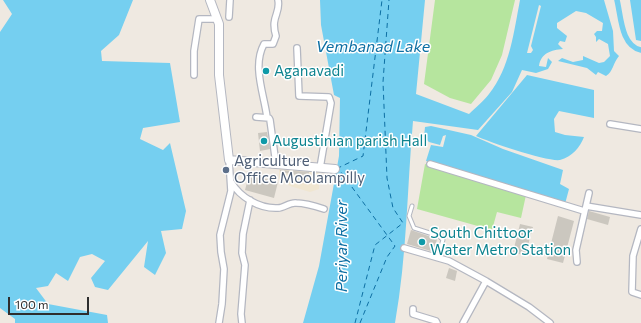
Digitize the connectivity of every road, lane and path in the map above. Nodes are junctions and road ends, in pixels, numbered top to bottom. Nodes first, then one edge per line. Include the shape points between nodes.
1 (210, 0) edge
2 (230, 0) edge
3 (278, 0) edge
4 (229, 17) dead end
5 (217, 19) junction
6 (298, 48) dead end
7 (194, 75) dead end
8 (256, 117) dead end
9 (267, 117) junction
10 (610, 124) dead end
11 (641, 129) edge
12 (228, 160) junction
13 (276, 164) junction
14 (430, 164) dead end
15 (320, 168) junction
16 (335, 169) dead end
17 (230, 181) junction
18 (589, 193) dead end
19 (250, 200) junction
20 (412, 206) dead end
21 (324, 209) dead end
22 (585, 209) junction
23 (641, 215) edge
24 (641, 230) edge
25 (404, 248) dead end
26 (437, 258) junction
27 (577, 262) dead end
28 (486, 281) junction
29 (641, 295) edge
30 (413, 309) dead end
31 (219, 323) edge
32 (242, 323) edge
33 (437, 323) edge
34 (463, 323) edge
35 (550, 323) edge

1 - 5 street
2 - 4 street
3 - 9 street via 279,6 273,25 276,36 273,44 264,44 259,53 260,85
5 - 7 street via 199,19 194,52
5 - 12 street via 219,75
6 - 15 street via 299,96 329,97 331,103
8 - 9 street
9 - 13 street via 270,120
10 - 11 street
12 - 13 street
12 - 17 street
13 - 15 street
14 - 22 street
15 - 16 street
17 - 19 street via 241,195
17 - 31 street via 231,191 220,235 224,274
18 - 22 street
19 - 21 street via 279,208 294,202
19 - 32 street via 243,234 242,253 245,265
20 - 26 lane via 409,216 414,228 439,236 443,240
22 - 23 street
22 - 27 street via 576,250
24 - 29 street via 633,256 632,292
25 - 26 street
26 - 28 street via 449,261
28 - 34 street
28 - 35 street
30 - 33 street via 413,314

